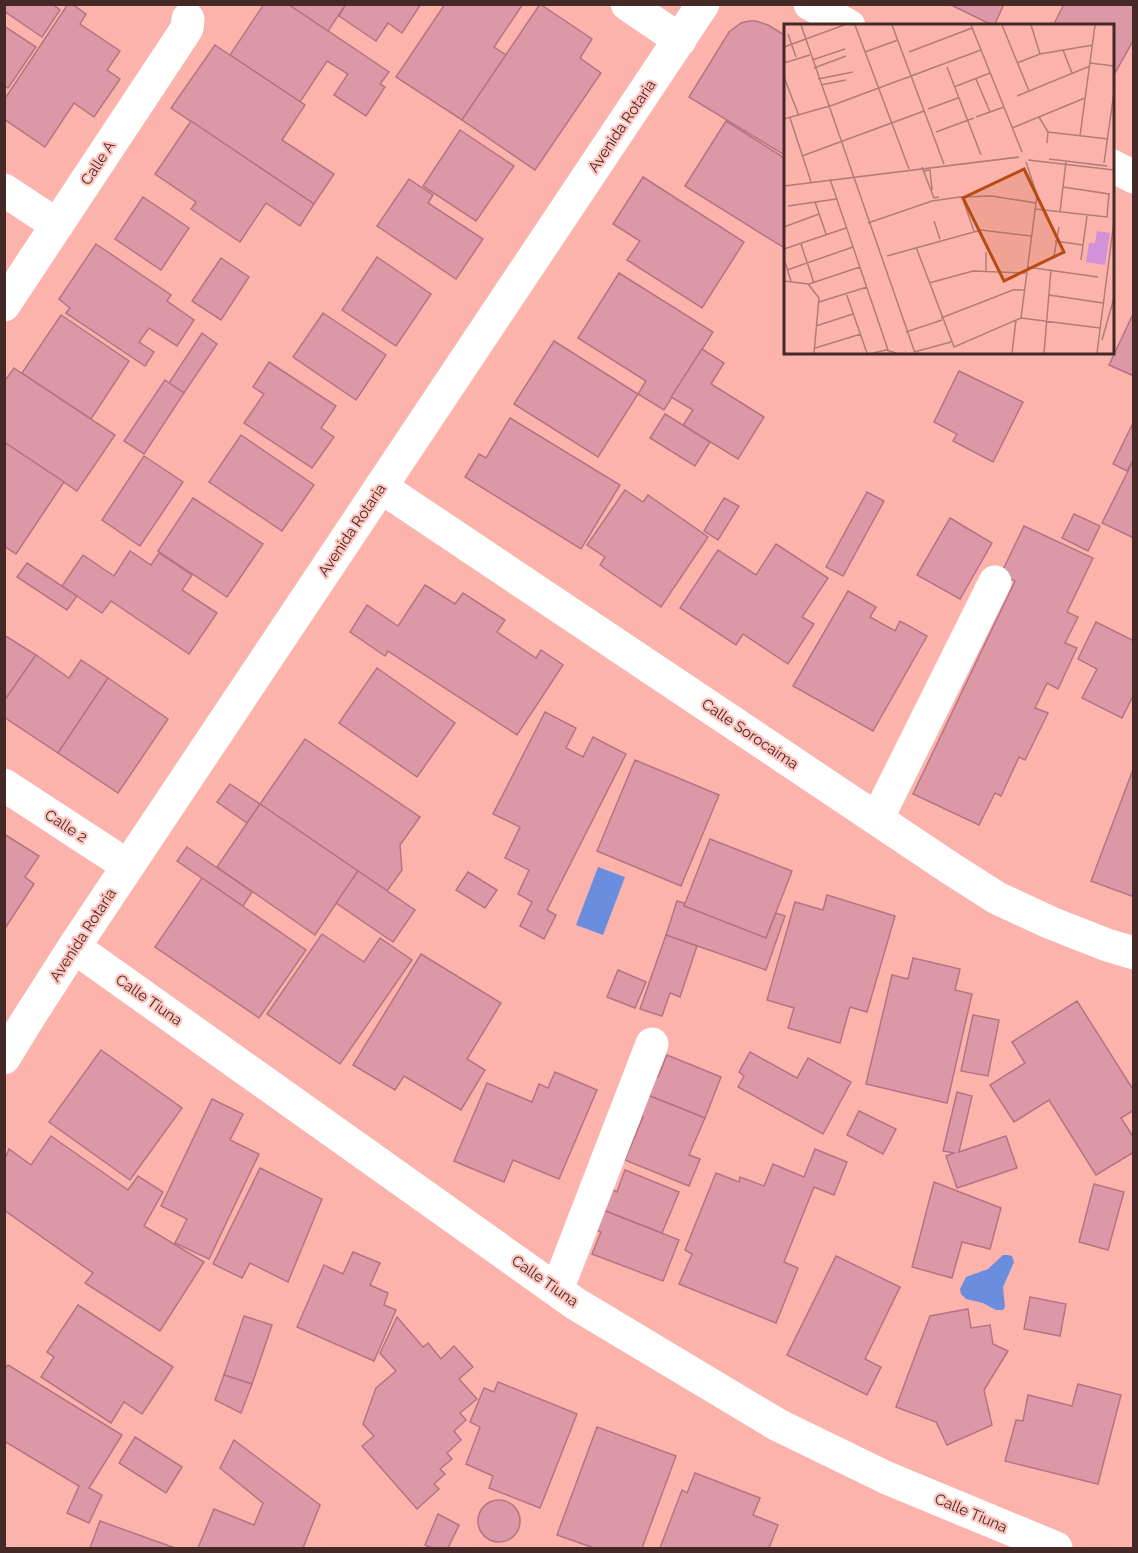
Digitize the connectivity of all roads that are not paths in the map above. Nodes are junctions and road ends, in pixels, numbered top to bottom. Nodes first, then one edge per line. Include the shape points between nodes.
1 (627, 4) edge
2 (703, 4) edge
3 (810, 4) edge
4 (188, 19) dead end
5 (845, 24) edge
6 (680, 40) junction
7 (1114, 166) edge
8 (1134, 177) edge
9 (4, 190) edge
10 (57, 225) junction
11 (4, 304) edge
12 (381, 487) junction
13 (995, 582) dead end
14 (4, 785) edge
15 (878, 819) junction
16 (128, 866) junction
17 (74, 947) junction
18 (1134, 953) edge
19 (652, 1044) dead end
20 (4, 1058) edge
21 (557, 1290) junction
22 (1056, 1548) edge

1 - 6 street
2 - 6 street, Avenida Rotaria
3 - 5 street
4 - 10 street, Calle A via 182,36
6 - 12 street, Avenida Rotaria
7 - 8 street
9 - 10 street
10 - 11 street, Calle A
12 - 15 street, Calle Sorocaima
12 - 16 street, Avenida Rotaria
13 - 15 street
14 - 16 street, Calle 2
15 - 18 street, Calle Sorocaima via 996,898
16 - 17 street, Avenida Rotaria
17 - 20 street, Avenida Rotaria
17 - 21 street, Calle Tiuna
19 - 21 street
21 - 22 street, Calle Tiuna via 778,1425 887,1478

